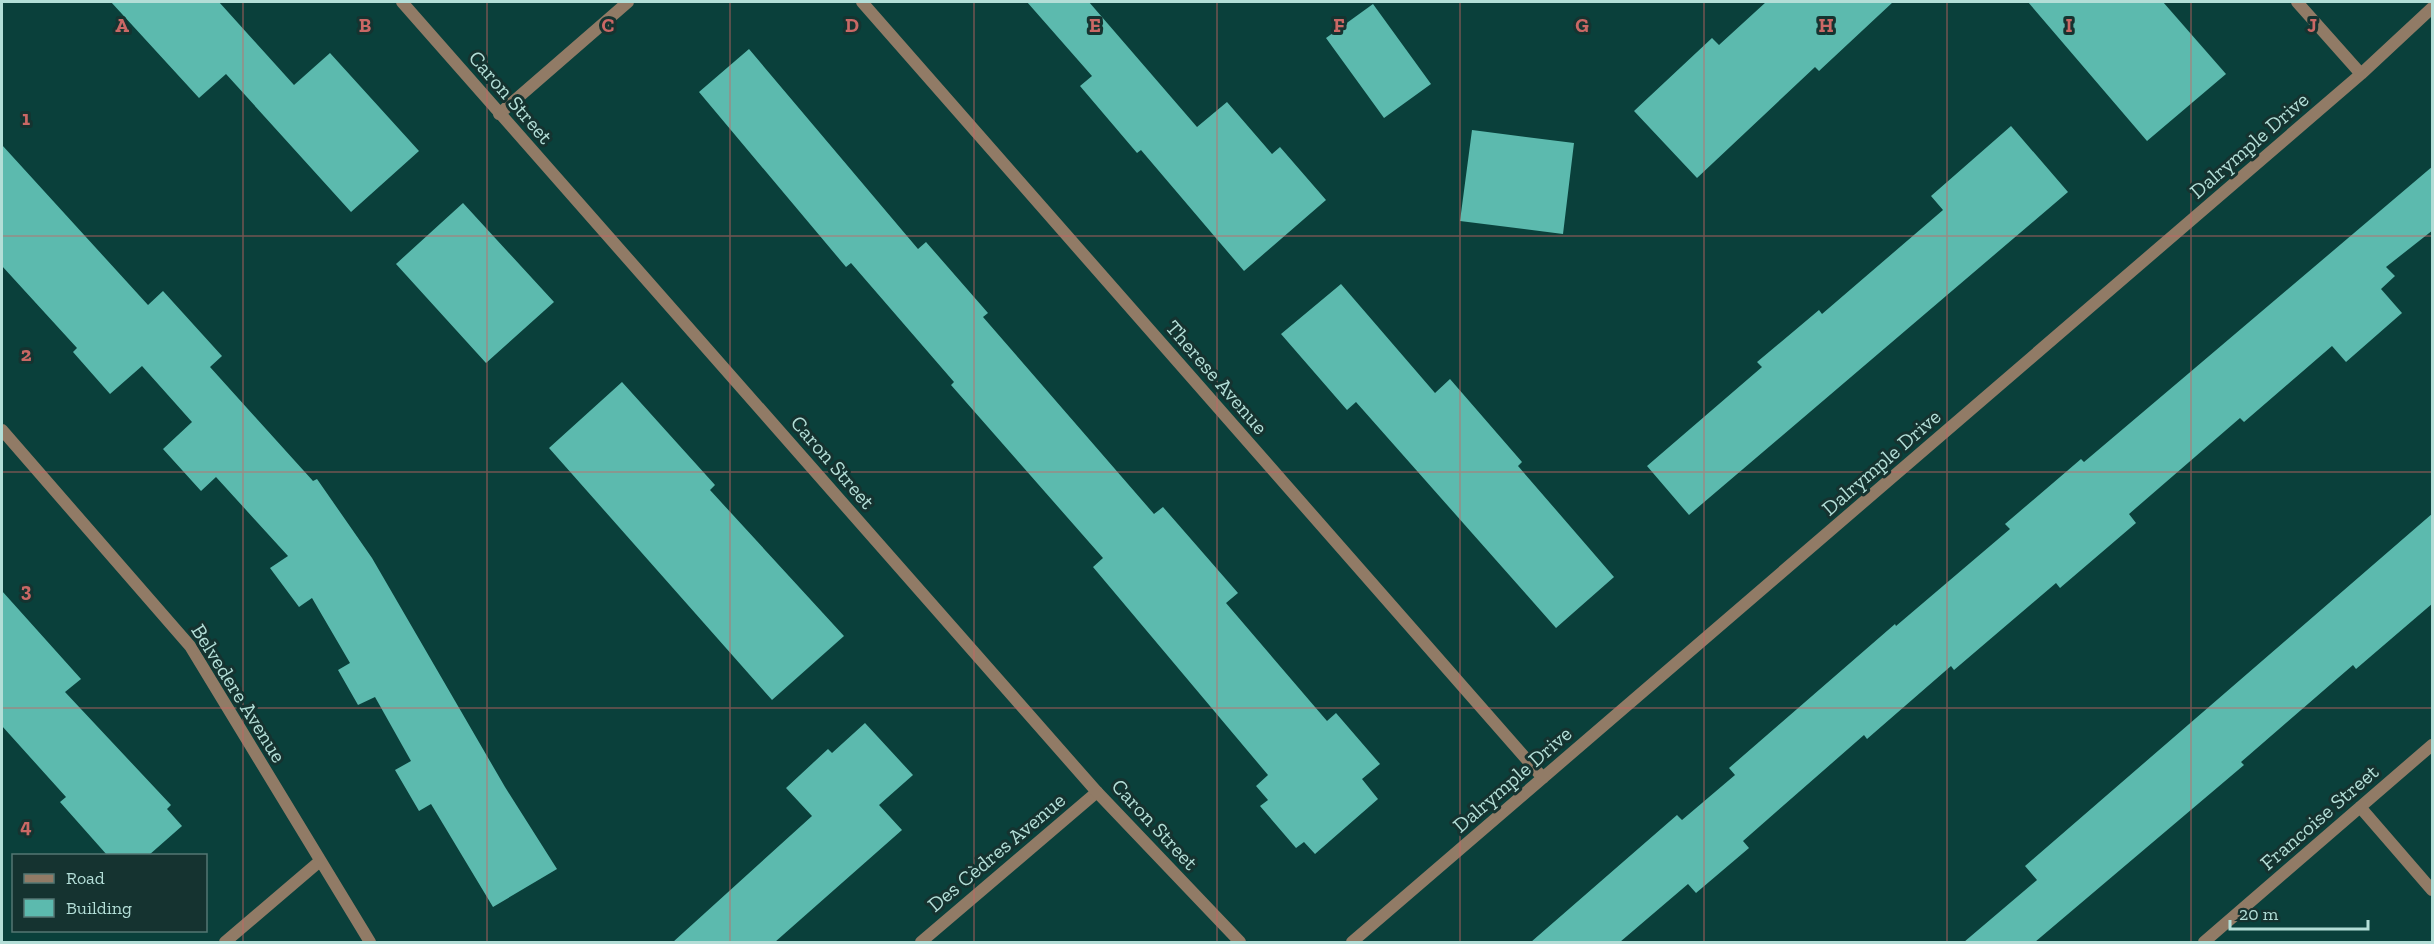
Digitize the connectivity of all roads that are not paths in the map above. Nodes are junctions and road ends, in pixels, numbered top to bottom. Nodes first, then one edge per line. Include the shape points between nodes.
1 (402, 2) edge
2 (628, 2) edge
3 (862, 2) edge
4 (2297, 2) edge
5 (2433, 8) edge
6 (2361, 74) junction
7 (500, 114) junction
8 (2, 430) edge
9 (2433, 745) edge
10 (1543, 778) junction
11 (1098, 792) junction
12 (2360, 807) junction
13 (320, 861) junction
14 (2433, 890) edge
15 (225, 942) edge
16 (370, 942) edge
17 (921, 942) edge
18 (1240, 942) edge
19 (1352, 942) edge
20 (2204, 942) edge

1 - 7 street, Caron Street
2 - 7 street
3 - 10 street, Therese Avenue
4 - 6 street
5 - 6 street, Dalrymple Drive
6 - 10 street, Dalrymple Drive
7 - 11 street, Caron Street
8 - 13 street, Belvedere Avenue via 190,645
9 - 12 street, Francoise Street
10 - 19 street, Dalrymple Drive
11 - 17 street, Des Cèdres Avenue
11 - 18 street, Caron Street
12 - 14 street
12 - 20 street, Francoise Street
13 - 15 street
13 - 16 street, Belvedere Avenue

